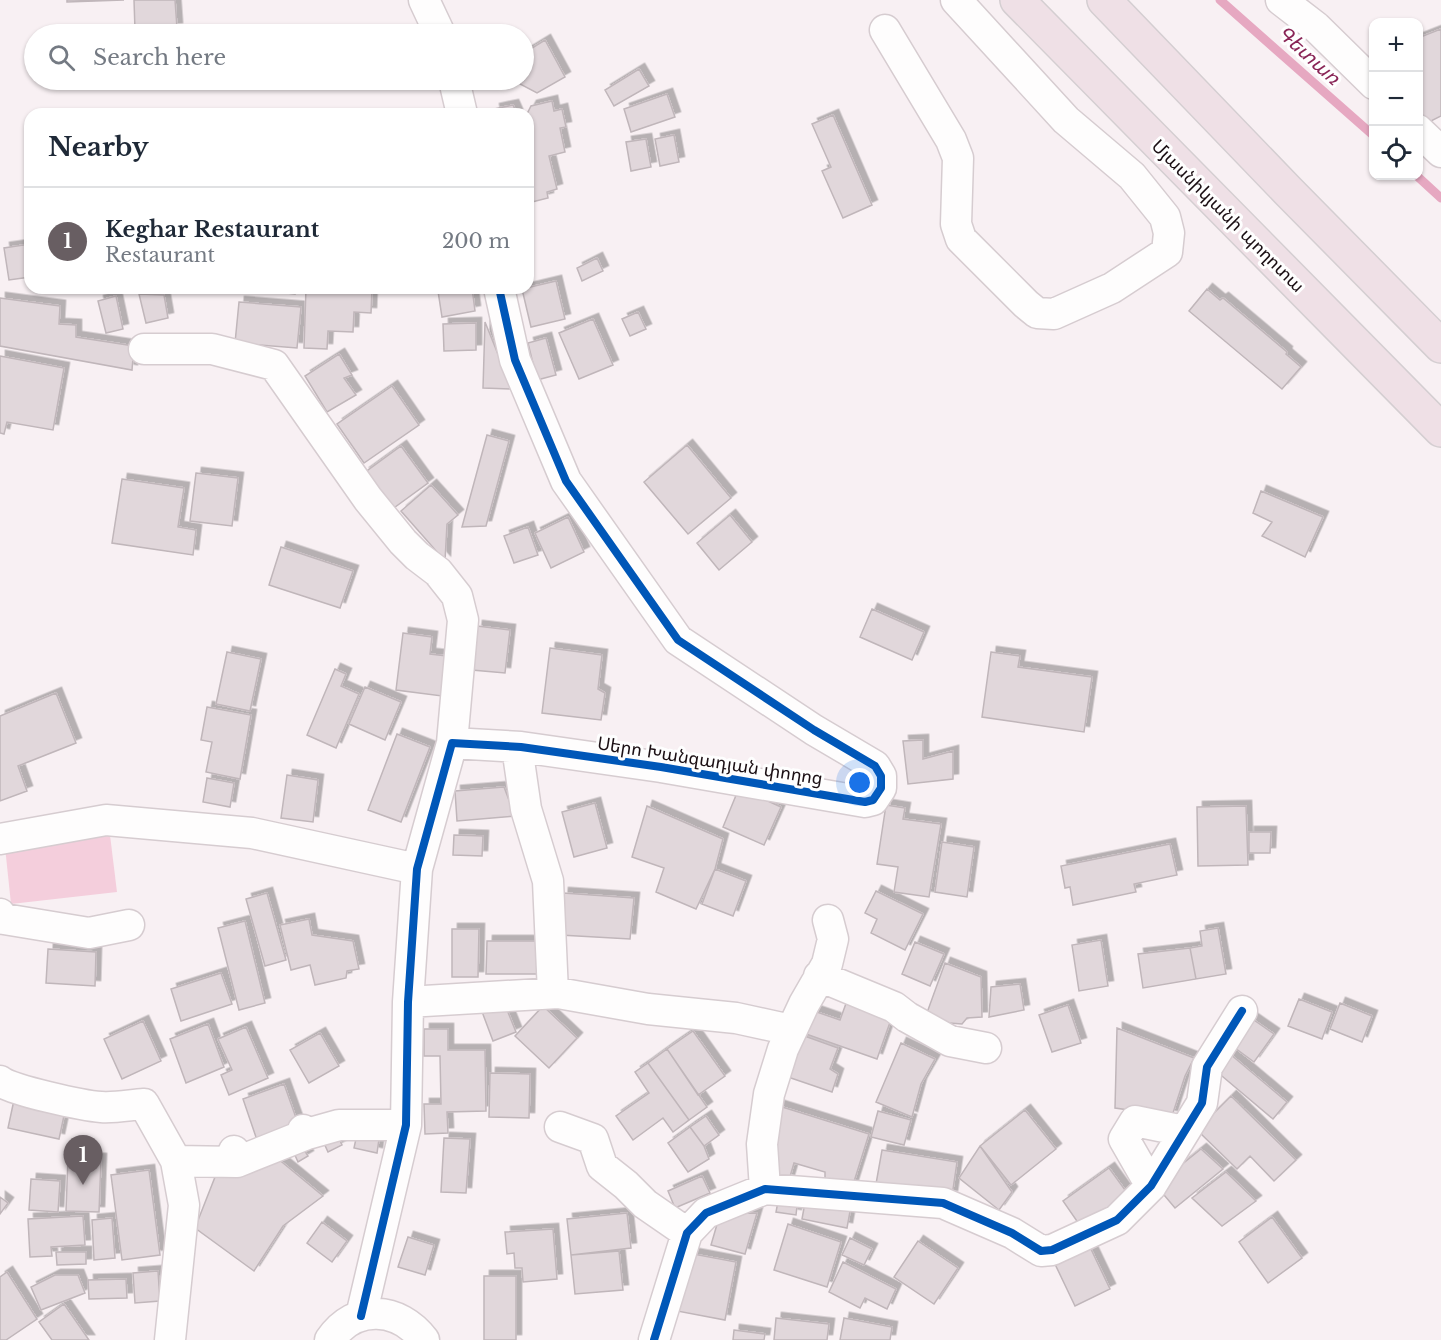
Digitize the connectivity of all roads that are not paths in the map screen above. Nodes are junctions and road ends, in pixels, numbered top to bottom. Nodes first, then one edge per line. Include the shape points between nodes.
1 (424, 0) edge
2 (956, 0) edge
3 (1017, 0) edge
4 (1104, 0) edge
5 (1281, 0) edge
6 (435, 24) edge
7 (885, 30) dead end
8 (1369, 79) edge
9 (456, 90) edge
10 (461, 108) edge
11 (1423, 134) edge
12 (1441, 152) edge
13 (500, 294) edge
14 (1441, 346) edge
15 (144, 349) dead end
16 (1441, 430) edge
17 (452, 743) junction
18 (517, 747) junction
19 (0, 839) edge
20 (417, 869) junction
21 (0, 914) edge
22 (828, 920) dead end
23 (129, 926) dead end
24 (819, 976) junction
25 (553, 993) junction
26 (408, 1002) junction
27 (1242, 1011) dead end
28 (791, 1030) junction
29 (986, 1048) dead end
30 (0, 1081) edge
31 (406, 1125) junction
32 (560, 1127) dead end
33 (1184, 1131) junction
34 (176, 1161) junction
35 (1150, 1186) junction
36 (765, 1189) junction
37 (687, 1233) junction
38 (362, 1316) junction
39 (170, 1340) edge
40 (330, 1340) edge
41 (424, 1340) edge
42 (654, 1340) edge

1 - 6 street
2 - 7 street via 1066,120 1132,176 1165,217 1169,233 1167,252 1112,288 1054,314 1037,313 961,239 956,224 958,158
3 - 16 highway, Մյասնիկյանի պողոտա
4 - 14 highway
5 - 8 street via 1316,27
9 - 10 street
11 - 12 street
13 - 18 street, Սերո Խանզադյան փողոց via 515,360 566,481 678,640 814,730 869,761 880,772 882,786 873,800 865,802
15 - 17 street via 212,349 274,365 368,499 457,596 463,620
17 - 18 street, Սերո Խանզադյան փողոց
17 - 20 street
18 - 25 street via 525,808 548,881
19 - 20 street via 106,820 252,833
20 - 26 street
21 - 23 street via 4,919 89,933
22 - 24 street via 833,939 827,964
24 - 28 street
24 - 29 street via 894,1007 950,1041
25 - 26 street
25 - 28 street via 648,1010 736,1018
26 - 31 street
27 - 33 street via 1207,1067 1202,1103
28 - 36 street via 769,1094 762,1144
30 - 34 street via 28,1092 100,1107 144,1104
31 - 34 street via 339,1125 305,1132 235,1156
31 - 38 street
32 - 37 street via 593,1139 602,1166 645,1204
33 - 35 street
33 - 35 street via 1135,1121 1124,1139
34 - 39 street via 184,1205
35 - 36 street via 1117,1220 1052,1250 1041,1251 1012,1233 943,1203
36 - 37 street via 706,1213
37 - 42 street
38 - 40 street via 336,1331
38 - 41 street via 383,1314 399,1318

